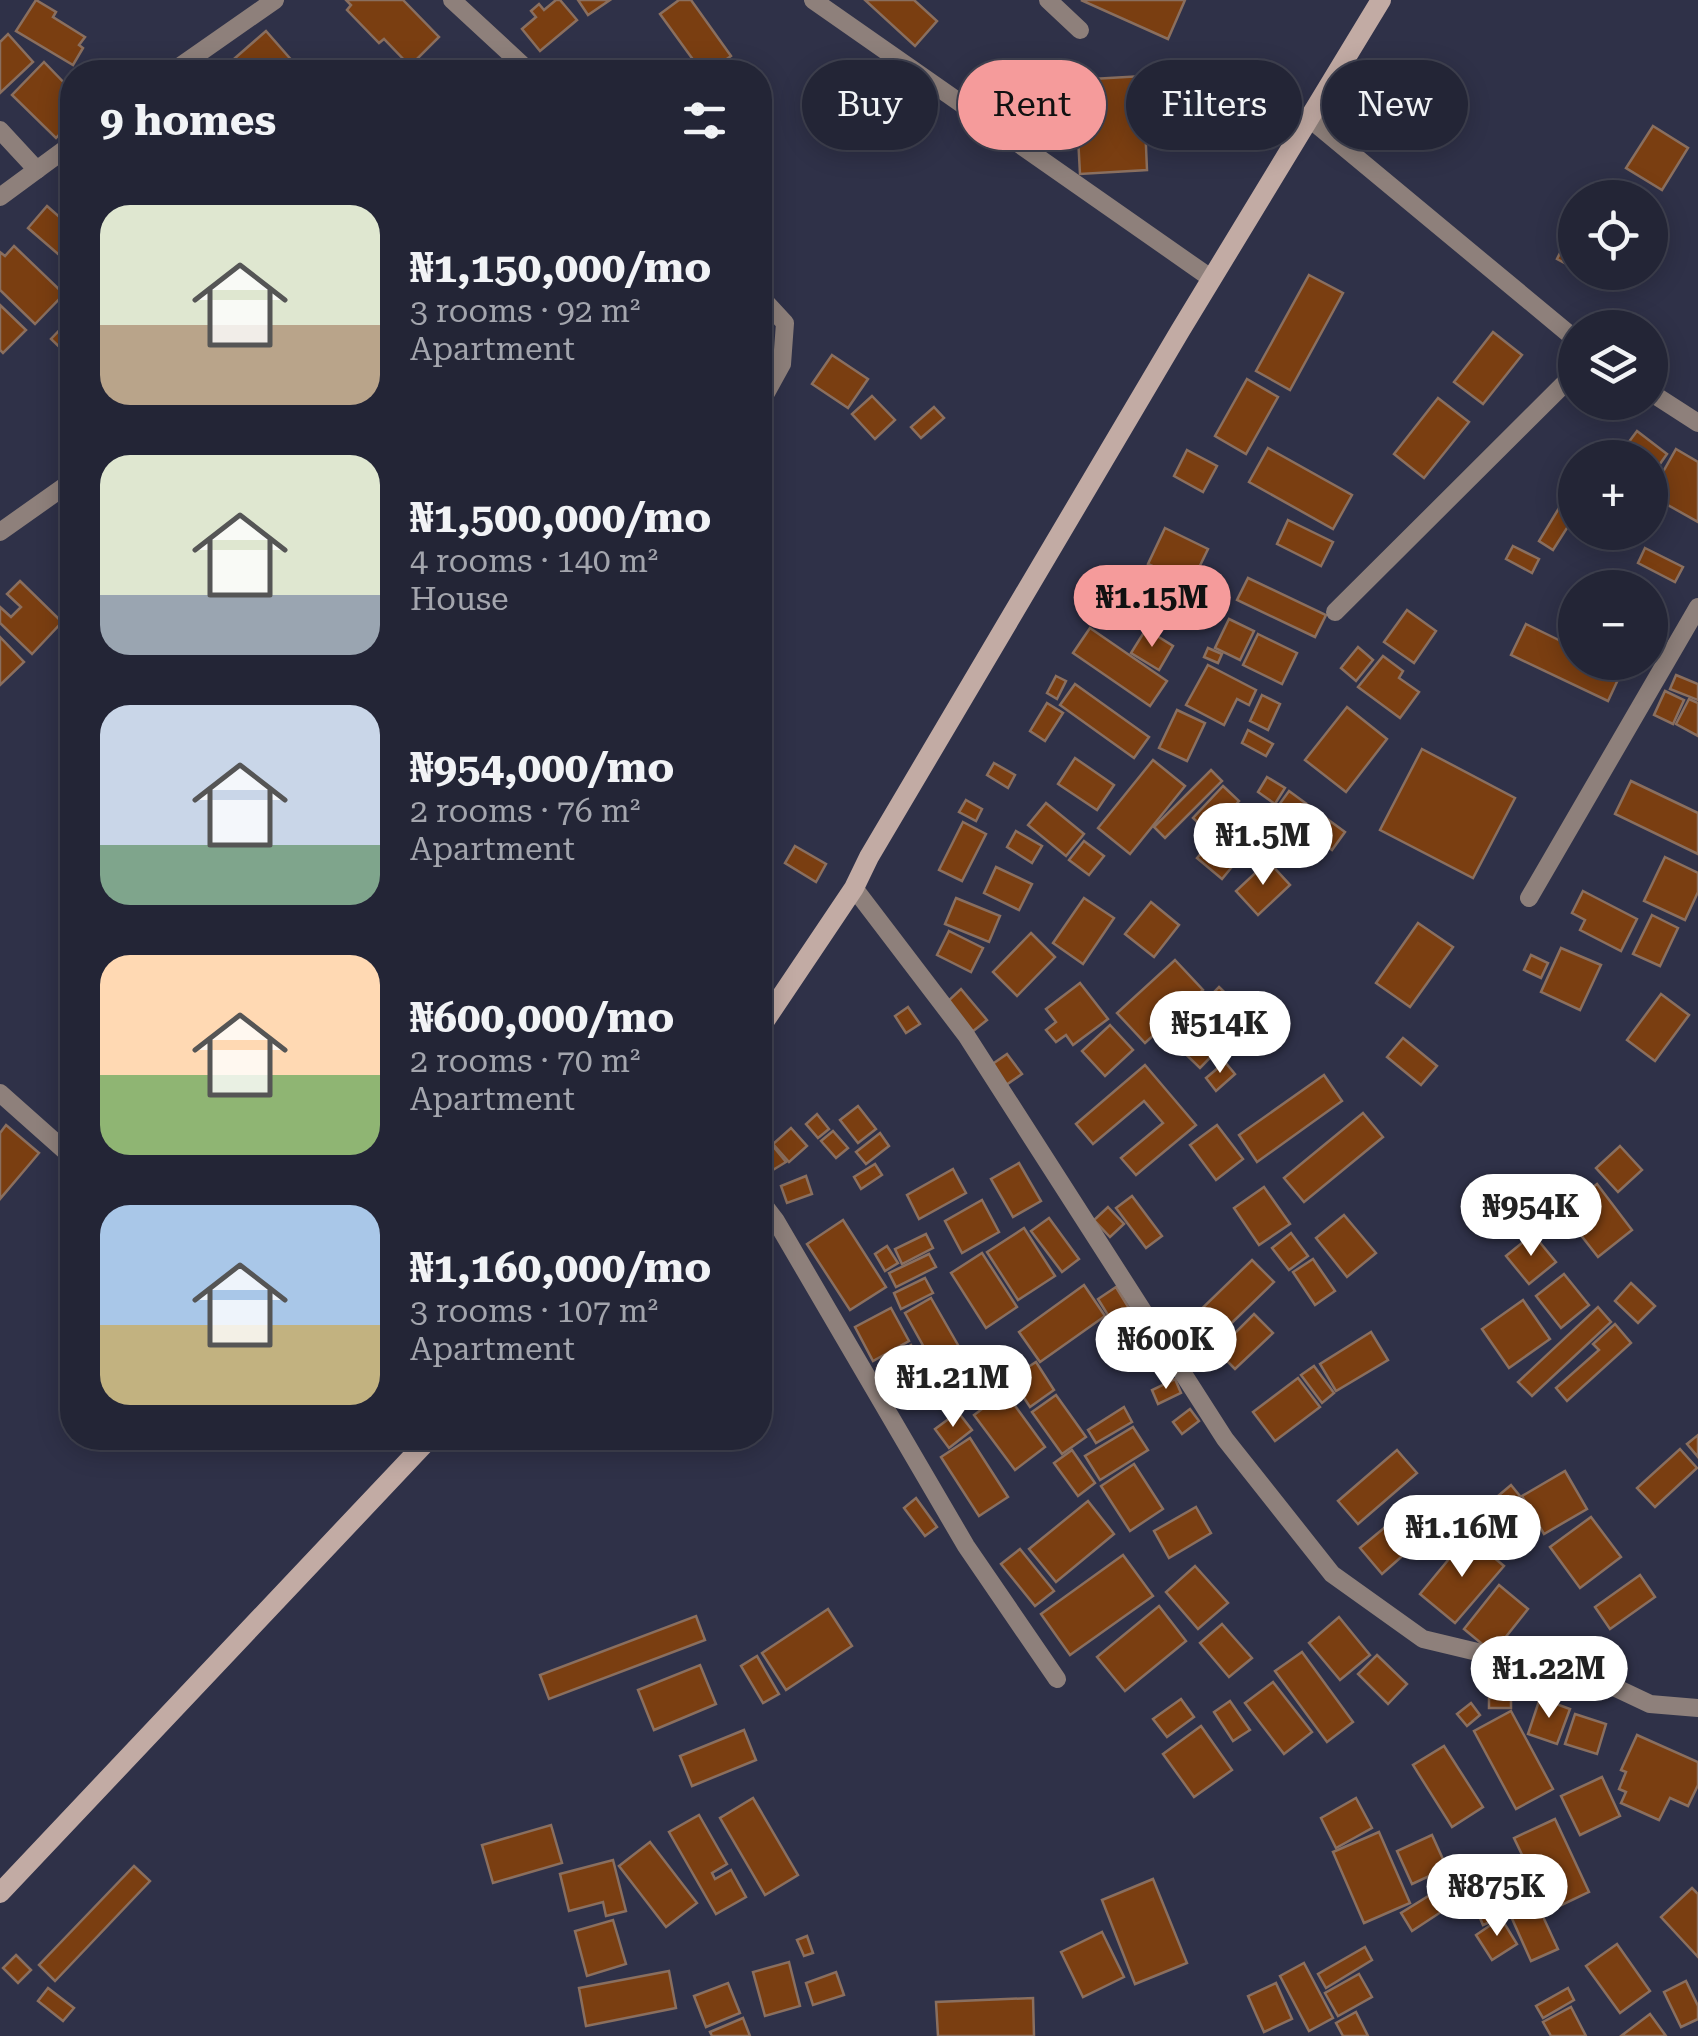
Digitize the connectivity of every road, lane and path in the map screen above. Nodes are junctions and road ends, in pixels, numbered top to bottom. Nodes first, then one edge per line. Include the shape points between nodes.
1 (275, 0) edge
2 (814, 0) edge
3 (1048, 0) edge
4 (1381, 0) edge
5 (462, 2) edge
6 (1080, 30) dead end
7 (189, 60) edge
8 (518, 60) edge
9 (1310, 119) junction
10 (0, 130) edge
11 (60, 153) edge
12 (37, 170) junction
13 (0, 197) edge
14 (1212, 279) junction
15 (772, 309) edge
16 (1558, 325) edge
17 (772, 382) edge
18 (1558, 390) edge
19 (1668, 404) edge
20 (1698, 423) edge
21 (60, 490) edge
22 (0, 532) edge
23 (1698, 607) edge
24 (1335, 612) dead end
25 (854, 888) junction
26 (1529, 898) dead end
27 (772, 1010) edge
28 (0, 1093) edge
29 (60, 1146) edge
30 (772, 1216) edge
31 (419, 1450) edge
32 (1057, 1679) dead end
33 (1698, 1708) edge
34 (0, 1892) edge

1 - 7 street
2 - 14 street
3 - 6 street
4 - 9 main road
5 - 8 street
9 - 14 main road
9 - 16 street
10 - 12 street
11 - 12 street
12 - 13 street
14 - 25 main road
15 - 17 street via 785,323 782,364
18 - 24 street
19 - 20 street
21 - 22 street
23 - 26 street
25 - 27 main road
25 - 33 street via 966,1035 1225,1439 1332,1574 1423,1639 1578,1670 1650,1704
28 - 29 street
30 - 32 street via 966,1546
31 - 34 main road

